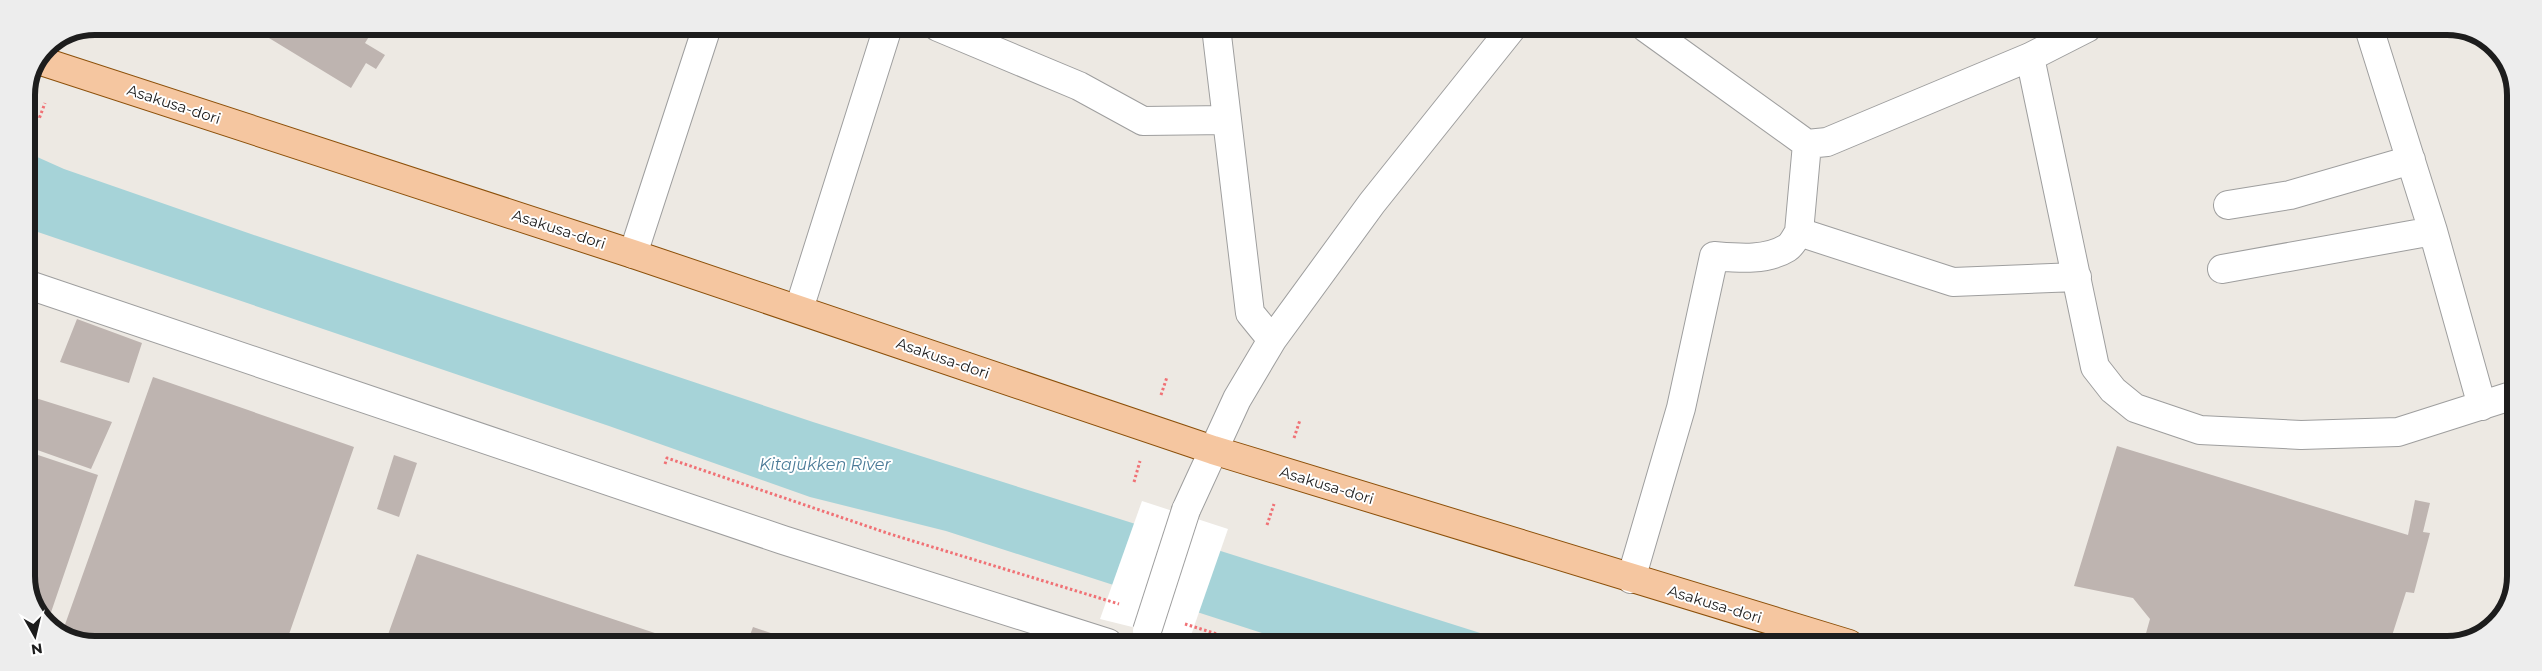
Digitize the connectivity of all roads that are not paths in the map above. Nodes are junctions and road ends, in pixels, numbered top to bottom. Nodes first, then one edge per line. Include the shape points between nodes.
1 (704, 35) edge
2 (885, 35) edge
3 (957, 35) edge
4 (1217, 35) edge
5 (1506, 35) edge
6 (1656, 35) edge
7 (2073, 35) edge
8 (2371, 35) edge
9 (2030, 57) junction
10 (45, 63) edge
11 (1227, 120) junction
12 (1807, 144) junction
13 (2411, 160) junction
14 (2228, 205) dead end
15 (2433, 231) junction
16 (1799, 232) junction
17 (634, 254) junction
18 (2222, 269) dead end
19 (2077, 277) junction
20 (35, 287) edge
21 (799, 309) junction
22 (1272, 340) junction
23 (2507, 397) edge
24 (2482, 406) junction
25 (1213, 450) junction
26 (1631, 579) junction
27 (1083, 636) edge
28 (1145, 636) edge
29 (1822, 636) edge

1 - 17 street
2 - 21 street
3 - 11 street via 1079,86 1143,121
4 - 11 street
5 - 22 street via 1372,203
6 - 12 street
7 - 9 street
8 - 13 street
9 - 12 street via 1826,142
9 - 19 street
10 - 17 main road, Asakusa-dori
11 - 22 street via 1250,313
12 - 16 street
13 - 14 street via 2290,195
13 - 15 street
15 - 18 street
15 - 24 street
16 - 19 street via 1953,282
16 - 26 street via 1788,247 1765,256 1714,256 1681,408
17 - 21 main road, Asakusa-dori
19 - 24 street via 2095,367 2113,390 2135,408 2200,430 2301,435 2398,432
20 - 27 street via 783,540
21 - 25 main road, Asakusa-dori
22 - 25 street via 1237,399
23 - 24 street
25 - 26 main road, Asakusa-dori
25 - 28 street, bridge via 1186,510
26 - 29 main road, Asakusa-dori

